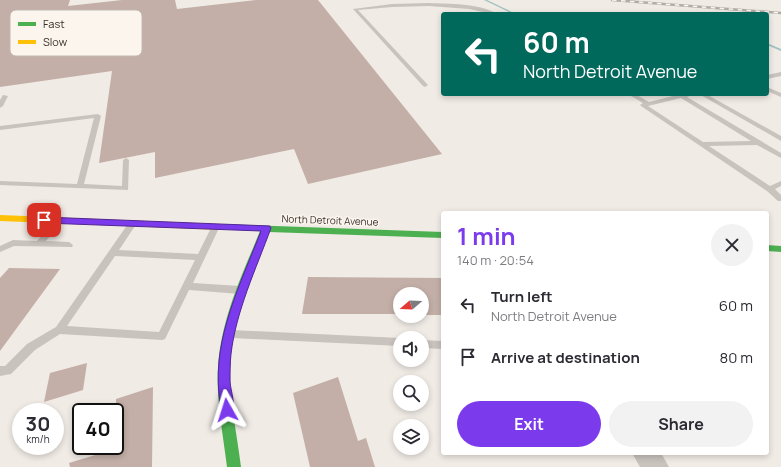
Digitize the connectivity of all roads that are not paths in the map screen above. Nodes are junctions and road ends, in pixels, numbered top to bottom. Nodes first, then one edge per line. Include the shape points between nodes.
1 (491, 12) edge
2 (781, 74) edge
3 (769, 77) edge
4 (425, 85) dead end
5 (769, 90) edge
6 (781, 95) edge
7 (5, 96) dead end
8 (634, 96) edge
9 (681, 96) joint
10 (706, 96) edge
11 (648, 104) junction
12 (0, 106) edge
13 (0, 128) edge
14 (781, 139) edge
15 (758, 143) junction
16 (702, 144) junction
17 (781, 156) edge
18 (126, 160) dead end
19 (0, 183) edge
20 (781, 184) edge
21 (80, 186) junction
22 (770, 189) junction
23 (781, 199) edge
24 (0, 218) edge
25 (59, 221) junction
26 (133, 223) junction
27 (216, 226) junction
28 (266, 228) junction
29 (441, 235) edge
30 (39, 244) junction
31 (69, 245) dead end
32 (769, 248) edge
33 (0, 249) edge
34 (781, 249) edge
35 (113, 253) junction
36 (201, 257) junction
37 (186, 286) junction
38 (243, 290) junction
39 (59, 330) junction
40 (229, 334) junction
41 (393, 342) edge
42 (429, 344) edge
43 (441, 345) edge
44 (0, 371) edge
45 (647, 455) edge
46 (234, 467) edge
47 (656, 467) edge

1 - 4 lane via 429,4 394,4 355,9
2 - 3 lane
5 - 6 lane
7 - 12 lane
8 - 11 lane
9 - 11 lane
9 - 15 lane
10 - 14 lane
11 - 16 lane via 643,105
13 - 21 lane via 98,116
15 - 16 lane
15 - 17 lane
16 - 22 lane
18 - 21 lane via 125,188
19 - 21 lane
20 - 22 lane
22 - 23 lane
24 - 25 main road, North Detroit Avenue
25 - 26 main road, North Detroit Avenue
25 - 30 lane
26 - 27 main road, North Detroit Avenue
26 - 35 lane
27 - 28 main road, North Detroit Avenue
27 - 36 lane
28 - 29 main road, North Detroit Avenue
28 - 38 main road
30 - 31 lane
30 - 33 lane via 13,243
32 - 34 main road
35 - 36 lane
35 - 39 lane
36 - 37 lane
37 - 38 lane
37 - 39 lane via 162,336
38 - 40 main road
39 - 44 lane via 31,347 7,371
40 - 41 lane
40 - 46 main road via 224,382
42 - 43 lane
45 - 47 street

